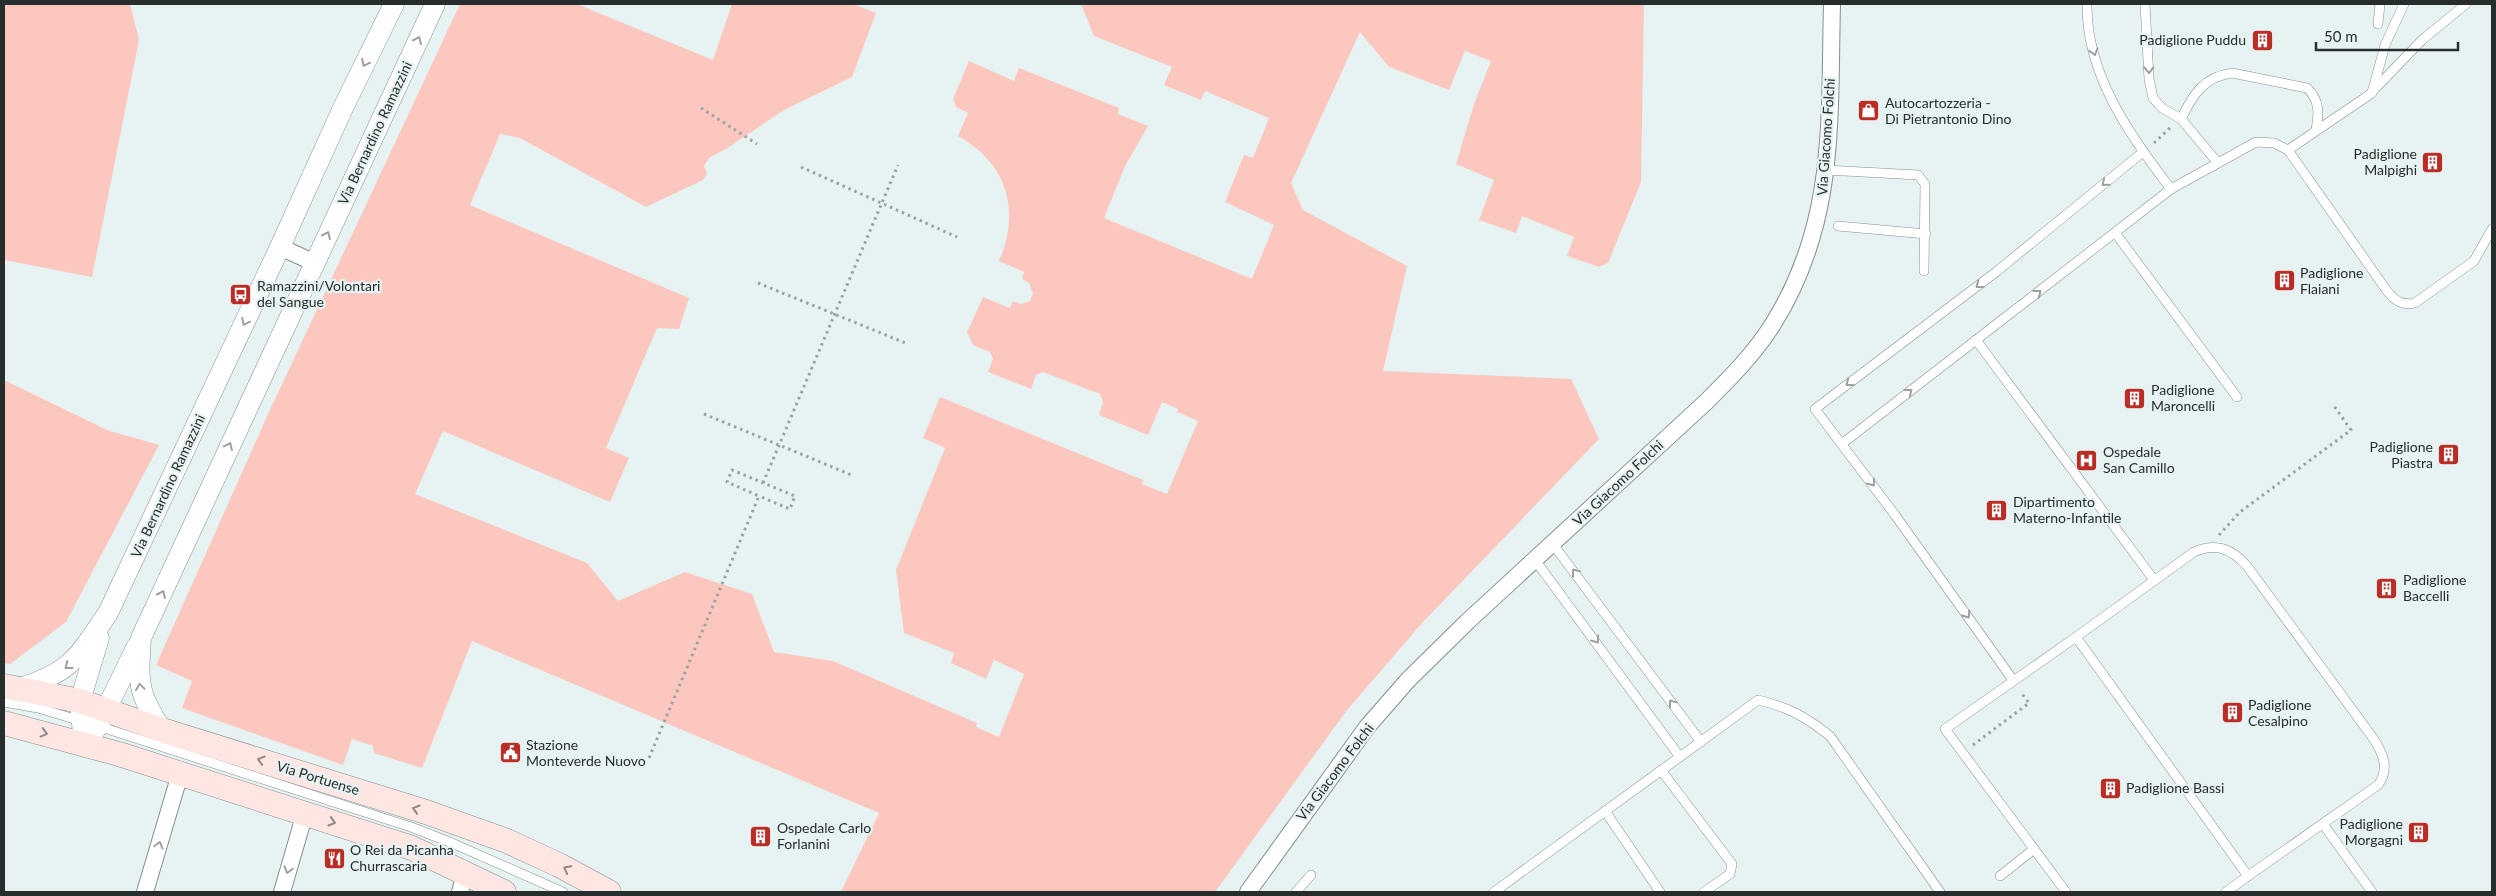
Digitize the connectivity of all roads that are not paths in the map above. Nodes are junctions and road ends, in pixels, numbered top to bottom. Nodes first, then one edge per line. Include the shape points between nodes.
1 (394, 4) edge
2 (435, 4) edge
3 (1832, 4) edge
4 (2088, 4) edge
5 (2145, 4) edge
6 (2380, 4) edge
7 (2404, 4) edge
8 (2466, 4) edge
9 (2378, 24) dead end
10 (2372, 94) junction
11 (2181, 118) junction
12 (2316, 130) junction
13 (2288, 150) junction
14 (2143, 152) junction
15 (2218, 163) junction
16 (1826, 170) junction
17 (2171, 189) junction
18 (1838, 226) dead end
19 (2492, 229) edge
20 (1926, 234) junction
21 (2116, 234) junction
22 (280, 248) junction
23 (315, 263) junction
24 (1924, 271) dead end
25 (1976, 340) junction
26 (2237, 397) dead end
27 (1843, 443) junction
28 (1552, 544) junction
29 (1535, 560) junction
30 (2154, 580) junction
31 (108, 613) junction
32 (2076, 637) junction
33 (142, 638) junction
34 (2013, 680) junction
35 (7, 692) edge
36 (92, 715) junction
37 (4, 724) edge
38 (162, 730) junction
39 (1701, 742) junction
40 (84, 745) junction
41 (1680, 757) junction
42 (1661, 770) junction
43 (180, 774) junction
44 (1604, 811) junction
45 (304, 814) junction
46 (2323, 824) junction
47 (2034, 849) junction
48 (1311, 875) dead end
49 (2000, 876) dead end
50 (2248, 876) junction
51 (462, 883) edge
52 (549, 887) junction
53 (145, 892) edge
54 (282, 892) edge
55 (504, 892) edge
56 (557, 892) edge
57 (563, 892) edge
58 (609, 892) edge
59 (1248, 892) edge
60 (1296, 892) edge
61 (1494, 892) edge
62 (1660, 892) edge
63 (1704, 892) edge
64 (1940, 892) edge
65 (2066, 892) edge
66 (2226, 892) edge
67 (2372, 892) edge

1 -> 22 street, Via Bernardino Ramazzini
23 -> 2 street, Via Bernardino Ramazzini
3 - 16 street, Via Giacomo Folchi
4 -> 14 lane via 2090,36 2109,94
5 -> 11 lane via 2153,98 2162,108
6 - 9 lane
7 - 10 lane via 2385,45
8 - 10 lane via 2422,40
10 - 12 lane
11 - 12 lane via 2200,86 2220,74 2232,73 2307,88 2318,106
11 - 15 lane
12 - 13 lane
13 - 15 lane via 2274,142 2256,142
13 - 19 lane via 2397,301 2415,303 2474,261
14 - 17 lane
14 -> 27 lane via 1996,272 1815,409
15 - 17 lane
16 - 20 lane via 1918,175 1925,184
16 - 28 street, Via Giacomo Folchi via 1811,246 1792,290 1768,332 1731,378
17 - 21 lane
18 - 20 lane
20 - 24 lane
25 -> 21 lane
21 - 26 lane
22 - 23 street
22 -> 31 street, Via Bernardino Ramazzini
33 -> 23 street, Via Bernardino Ramazzini
27 -> 25 lane
25 - 30 lane
27 -> 34 lane
28 - 29 street, Via Giacomo Folchi
39 -> 28 lane
29 -> 41 lane
29 - 59 street, Via Giacomo Folchi via 1440,647 1395,694 1333,772
30 - 32 lane
30 - 46 lane via 2188,556 2209,547 2234,553 2247,566 2373,738 2382,754 2384,775 2378,785
31 -> 35 street, Via Bernardino Ramazzini via 70,665 54,675
31 - 36 street via 88,671
32 - 34 lane
32 - 50 lane
33 - 36 street
38 -> 33 street, Via Bernardino Ramazzini via 142,696 139,671
34 - 47 lane via 1945,728
35 - 36 main road, Via Portuense
36 - 38 main road, Via Portuense
36 - 40 street
36 - 52 lane, Via Portuense via 412,827
37 -> 40 main road
58 -> 38 main road, Via Portuense via 507,842 426,812
39 - 41 lane
39 - 64 lane via 1758,700 1806,717 1830,736
40 - 43 main road
41 - 42 lane
42 - 44 lane
42 - 63 lane via 1732,864 1730,874
43 - 45 main road
53 -> 43 street
44 - 61 lane
44 - 62 lane
45 -> 51 main road via 412,848
45 -> 54 street
46 - 50 lane
46 - 67 lane
47 - 49 lane
47 - 65 lane
48 - 60 lane
50 - 66 lane
51 - 55 main road
52 - 56 lane, Via Portuense
52 - 57 lane, Via Portuense

